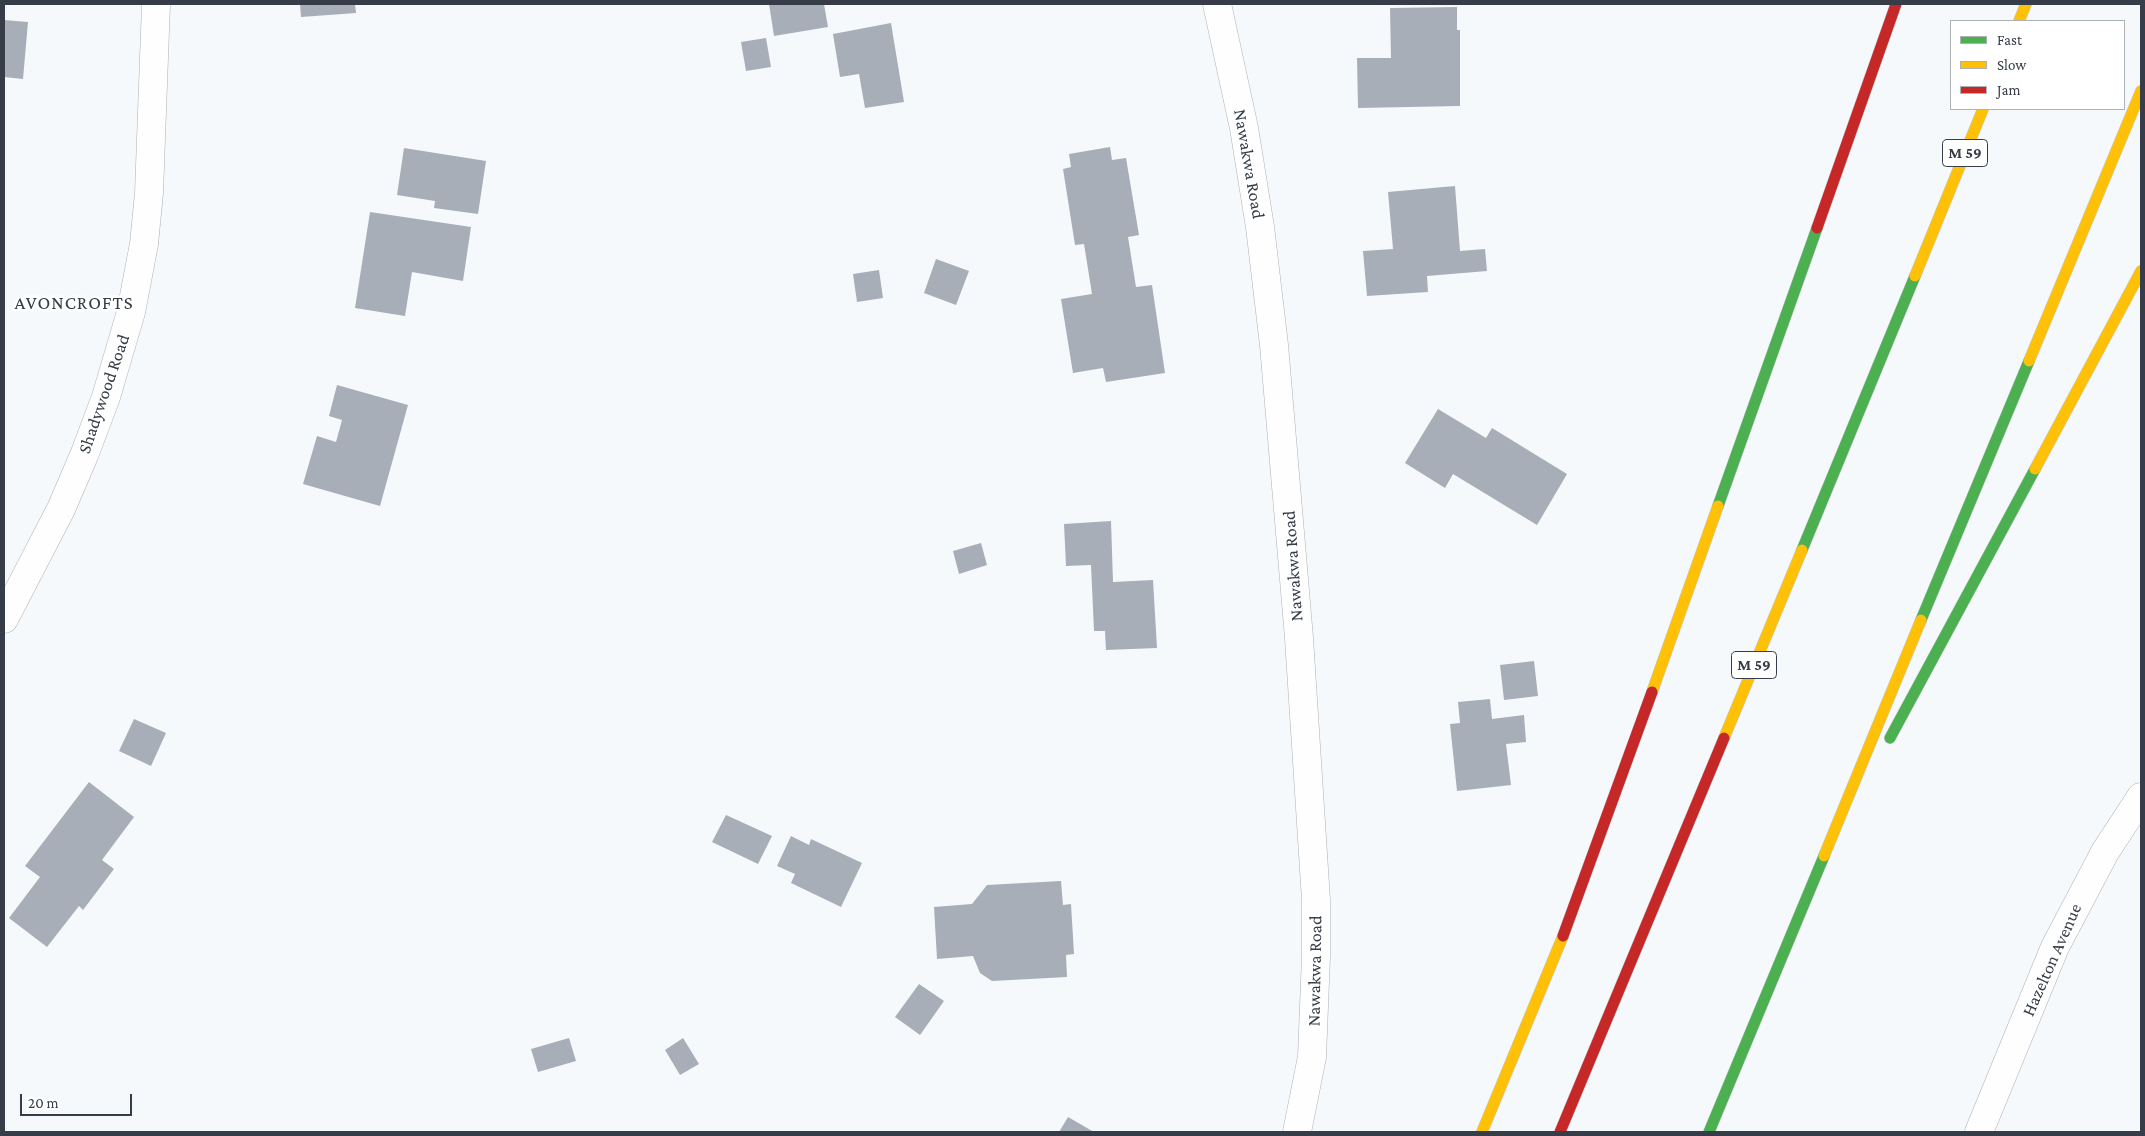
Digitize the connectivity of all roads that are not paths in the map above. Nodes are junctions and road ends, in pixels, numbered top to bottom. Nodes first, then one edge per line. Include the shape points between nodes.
1 (156, 4) edge
2 (1217, 4) edge
3 (1896, 4) edge
4 (2026, 4) edge
5 (2019, 20) edge
6 (2141, 91) edge
7 (1983, 110) edge
8 (2141, 271) edge
9 (4, 619) edge
10 (1884, 748) dead end
11 (1875, 765) dead end
12 (2141, 797) edge
13 (1819, 869) junction
14 (1297, 1132) edge
15 (1482, 1132) edge
16 (1560, 1132) edge
17 (1709, 1132) edge
18 (1980, 1132) edge

1 - 9 street, Shadywood Road via 149,193 144,244 131,312 106,397 85,453 61,510
2 - 14 street, Nawakwa Road via 1244,128 1260,227 1299,638 1316,900 1316,956 1312,1057
3 - 15 highway via 1602,833
4 - 5 highway
6 - 13 highway
7 - 16 highway, M 59
8 - 10 highway
11 - 13 highway
12 - 18 street, Hazelton Avenue via 2106,852 2055,946
13 - 17 highway

